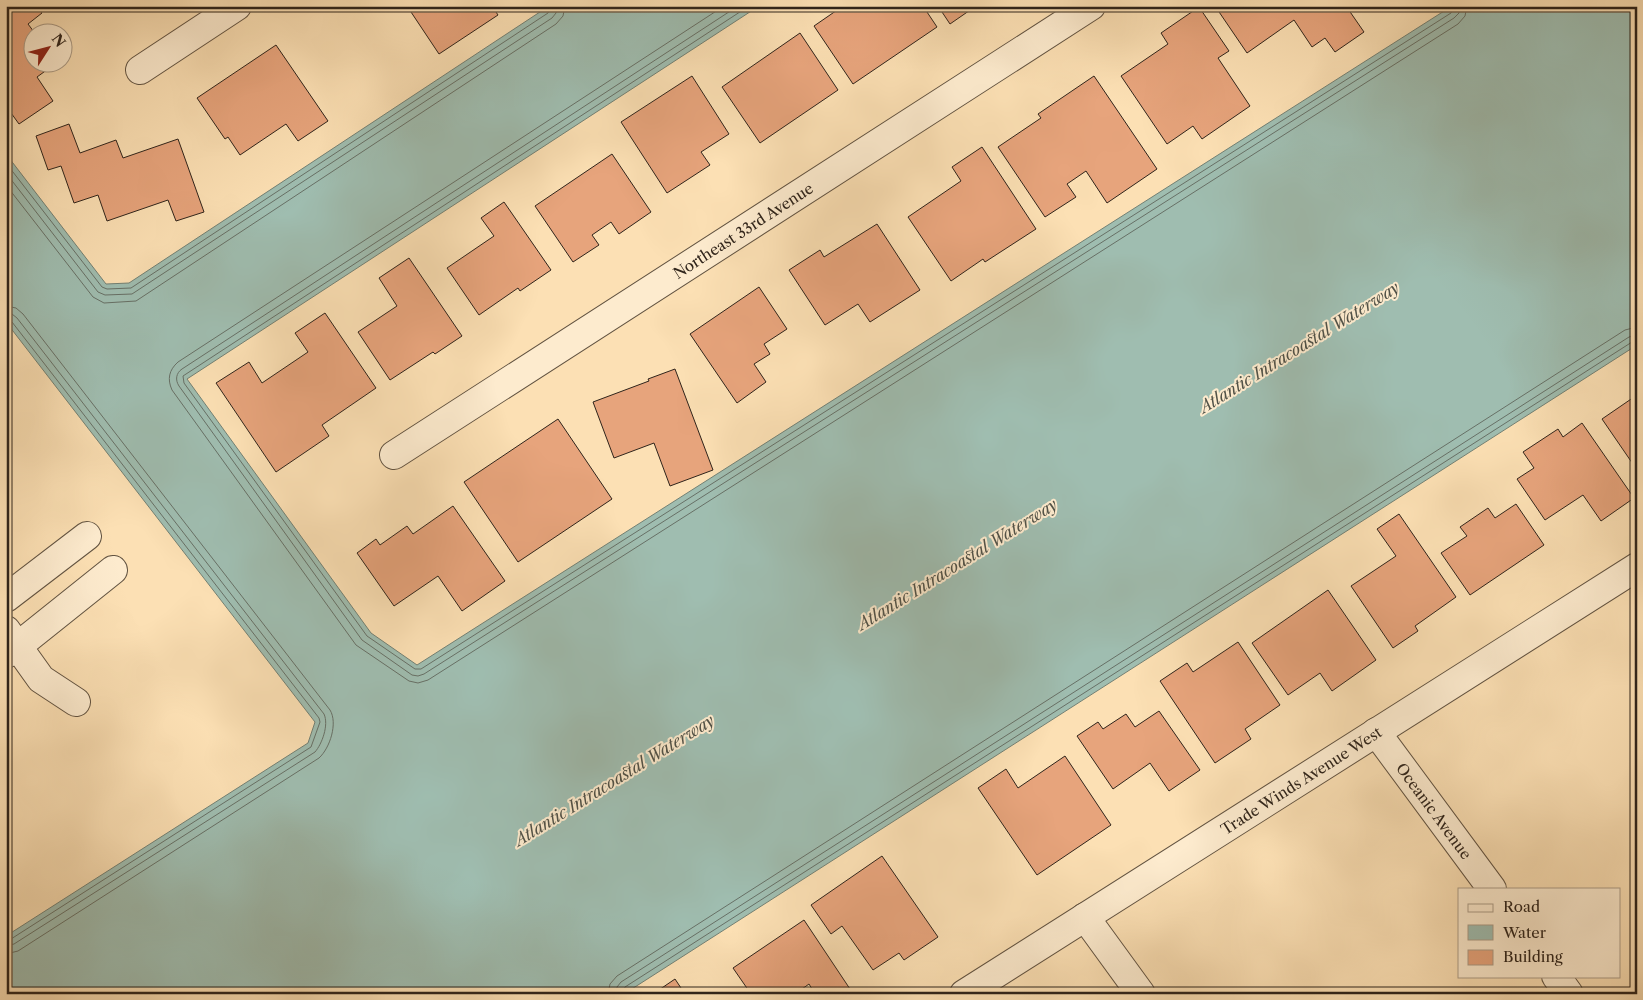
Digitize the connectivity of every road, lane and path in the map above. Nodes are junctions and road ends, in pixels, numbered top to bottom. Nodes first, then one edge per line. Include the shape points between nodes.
1 (237, 6) edge
2 (1091, 6) edge
3 (140, 70) dead end
4 (394, 455) dead end
5 (87, 536) dead end
6 (1637, 567) edge
7 (114, 570) dead end
8 (6, 598) edge
9 (10, 644) edge
10 (76, 702) dead end
11 (1376, 732) junction
12 (1491, 888) edge
13 (1084, 917) junction
14 (1557, 978) edge
15 (964, 994) edge
16 (1141, 994) edge
17 (1569, 994) edge

1 - 3 street
2 - 4 street, Northeast 33rd Avenue
5 - 8 street
6 - 11 street, Trade Winds Avenue West
7 - 9 street
9 - 10 street via 41,679
11 - 12 street, Oceanic Avenue
11 - 13 street, Trade Winds Avenue West
13 - 15 street, Trade Winds Avenue West
13 - 16 street
14 - 17 street

